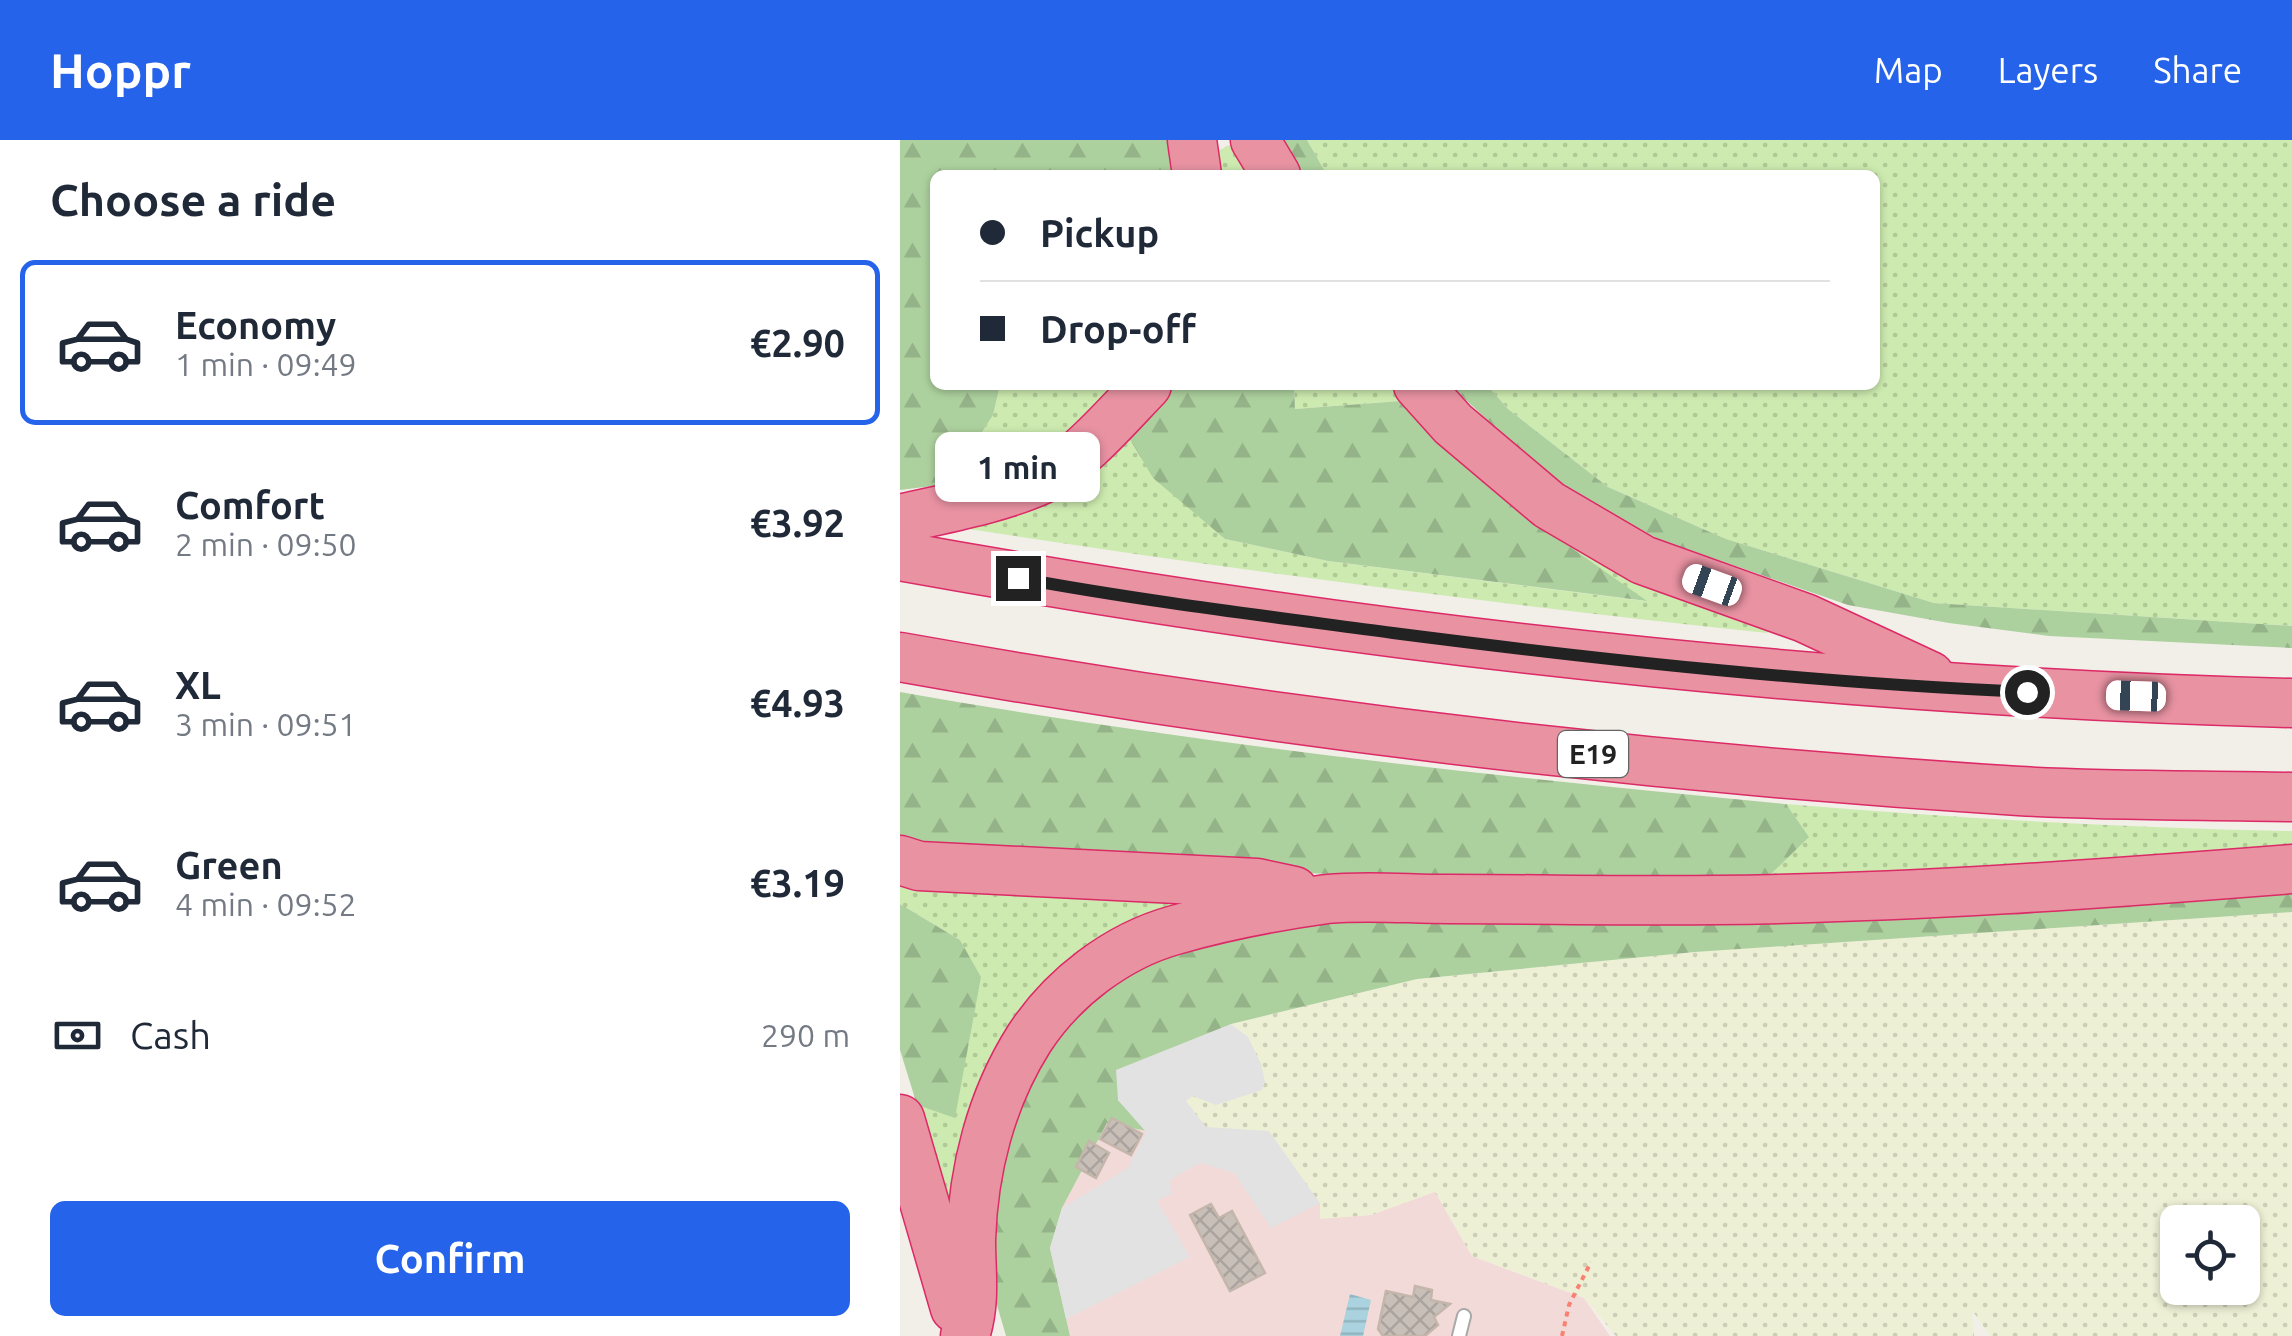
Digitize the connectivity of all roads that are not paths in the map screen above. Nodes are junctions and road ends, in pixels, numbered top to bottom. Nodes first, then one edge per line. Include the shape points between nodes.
1 (1192, 140) edge
2 (1255, 140) edge
3 (1196, 170) edge
4 (1273, 170) edge
5 (1142, 390) edge
6 (1422, 390) edge
7 (900, 519) edge
8 (900, 556) edge
9 (900, 657) edge
10 (1955, 688) junction
11 (2292, 703) edge
12 (2292, 797) edge
13 (900, 860) edge
14 (2292, 870) edge
15 (1330, 899) junction
16 (900, 1119) edge
17 (1464, 1316) dead end
18 (964, 1336) edge
19 (1459, 1336) edge

1 - 3 highway
2 - 4 highway
5 - 7 highway via 1044,478
6 - 10 highway via 1549,504 1643,560 1806,618
8 - 10 highway via 1096,592 1536,652
9 - 12 highway, E19 via 1264,717 1520,748 2022,791
10 - 11 highway
13 - 15 highway via 1258,884
14 - 15 highway via 1888,896
15 - 18 highway via 1206,922 1120,951 1068,993 1030,1037 987,1130 974,1212 974,1309
16 - 18 highway
17 - 19 lane

